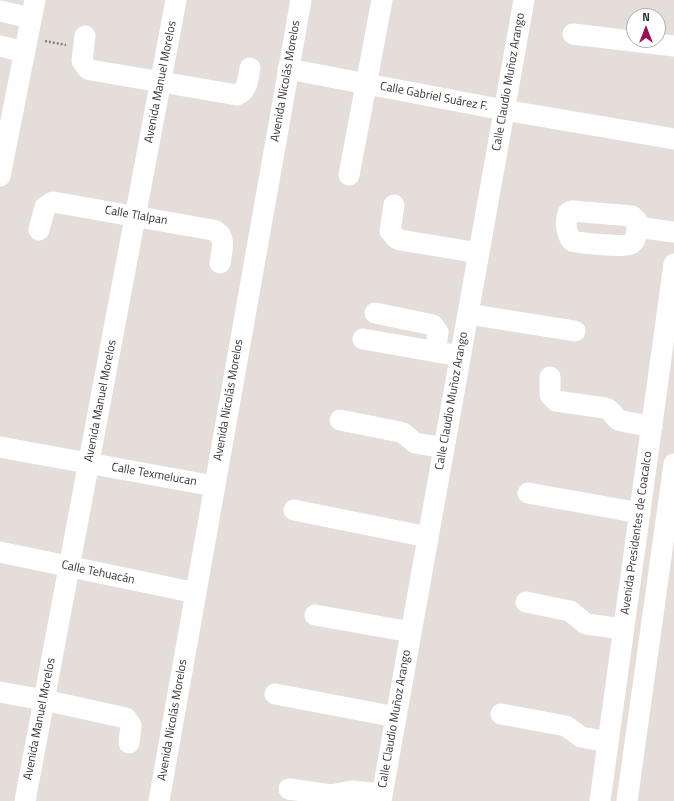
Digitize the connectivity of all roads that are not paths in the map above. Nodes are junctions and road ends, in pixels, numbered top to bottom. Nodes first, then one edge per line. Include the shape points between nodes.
1 (176, 0) edge
2 (300, 0) edge
3 (382, 0) edge
4 (524, 0) edge
5 (0, 11) edge
6 (29, 27) edge
7 (573, 34) dead end
8 (84, 42) road end
9 (0, 46) edge
10 (674, 46) edge
11 (250, 68) dead end
12 (288, 69) junction
13 (161, 82) junction
14 (366, 84) junction
15 (504, 110) junction
16 (674, 139) edge
17 (0, 176) edge
18 (348, 176) dead end
19 (394, 205) dead end
20 (136, 216) junction
21 (637, 227) dead end
22 (39, 230) dead end
23 (674, 232) edge
24 (479, 253) junction
25 (220, 263) dead end
26 (674, 264) edge
27 (375, 313) dead end
28 (468, 314) junction
29 (575, 332) dead end
30 (363, 339) dead end
31 (435, 352) junction
32 (460, 356) junction
33 (550, 377) dead end
34 (340, 420) dead end
35 (652, 426) junction
36 (0, 447) edge
37 (444, 448) junction
38 (89, 464) junction
39 (674, 464) edge
40 (214, 486) junction
41 (528, 493) dead end
42 (294, 510) dead end
43 (640, 513) junction
44 (428, 537) junction
45 (0, 552) edge
46 (69, 567) junction
47 (196, 593) junction
48 (526, 602) dead end
49 (315, 614) dead end
50 (624, 628) junction
51 (411, 632) junction
52 (0, 692) edge
53 (276, 694) dead end
54 (44, 700) junction
55 (501, 714) dead end
56 (396, 717) junction
57 (608, 742) junction
58 (129, 743) dead end
59 (289, 789) dead end
60 (381, 798) edge
61 (24, 801) edge
62 (159, 801) edge
63 (600, 801) edge
64 (627, 801) edge

1 - 13 street, Avenida Manuel Morelos
2 - 12 street, Avenida Nicolás Morelos
3 - 14 street
4 - 15 street, Calle Claudio Muñoz Arango
5 - 6 street
6 - 9 street
6 - 17 street
7 - 10 street
8 - 13 street via 82,61 87,68
11 - 13 street via 244,90 237,96
12 - 14 street, Calle Gabriel Suárez F.
12 - 40 street, Avenida Nicolás Morelos
13 - 20 street, Avenida Manuel Morelos
14 - 15 street, Calle Gabriel Suárez F.
14 - 18 street
15 - 16 street, Calle Gabriel Suárez F.
15 - 24 street, Calle Claudio Muñoz Arango
19 - 24 street via 390,231 396,238
20 - 22 street, Calle Tlalpan via 53,202 45,207
20 - 25 street, Calle Tlalpan via 217,231 222,239
20 - 38 street, Avenida Manuel Morelos
21 - 23 street
24 - 28 street, Calle Claudio Muñoz Arango
26 - 35 street, Avenida Presidentes de Coacalco
27 - 31 street via 433,325 438,332
28 - 29 street
28 - 32 street, Calle Claudio Muñoz Arango
30 - 31 street
31 - 32 street
32 - 37 street, Calle Claudio Muñoz Arango
33 - 35 street via 550,395 556,401 605,408 612,411 620,420
34 - 37 street via 400,432 415,443
35 - 43 street, Avenida Presidentes de Coacalco
36 - 38 street, Calle Texmelucan
37 - 44 street, Calle Claudio Muñoz Arango
38 - 40 street, Calle Texmelucan
38 - 46 street, Avenida Manuel Morelos
39 - 64 street
40 - 47 street, Avenida Nicolás Morelos
41 - 43 street
42 - 44 street
43 - 50 street, Avenida Presidentes de Coacalco
44 - 51 street, Calle Claudio Muñoz Arango
45 - 46 street, Calle Tehuacán
46 - 47 street, Calle Tehuacán
46 - 54 street, Avenida Manuel Morelos
47 - 62 street, Avenida Nicolás Morelos
48 - 50 street via 570,611 586,624
49 - 51 street
50 - 57 street, Avenida Presidentes de Coacalco
51 - 56 street, Calle Claudio Muñoz Arango
52 - 54 street
53 - 56 street
54 - 58 street via 126,718 131,725
54 - 61 street, Avenida Manuel Morelos
55 - 57 street via 566,726 581,737
56 - 60 street, Calle Claudio Muñoz Arango
57 - 63 street, Avenida Presidentes de Coacalco
59 - 60 street via 331,795 352,791

